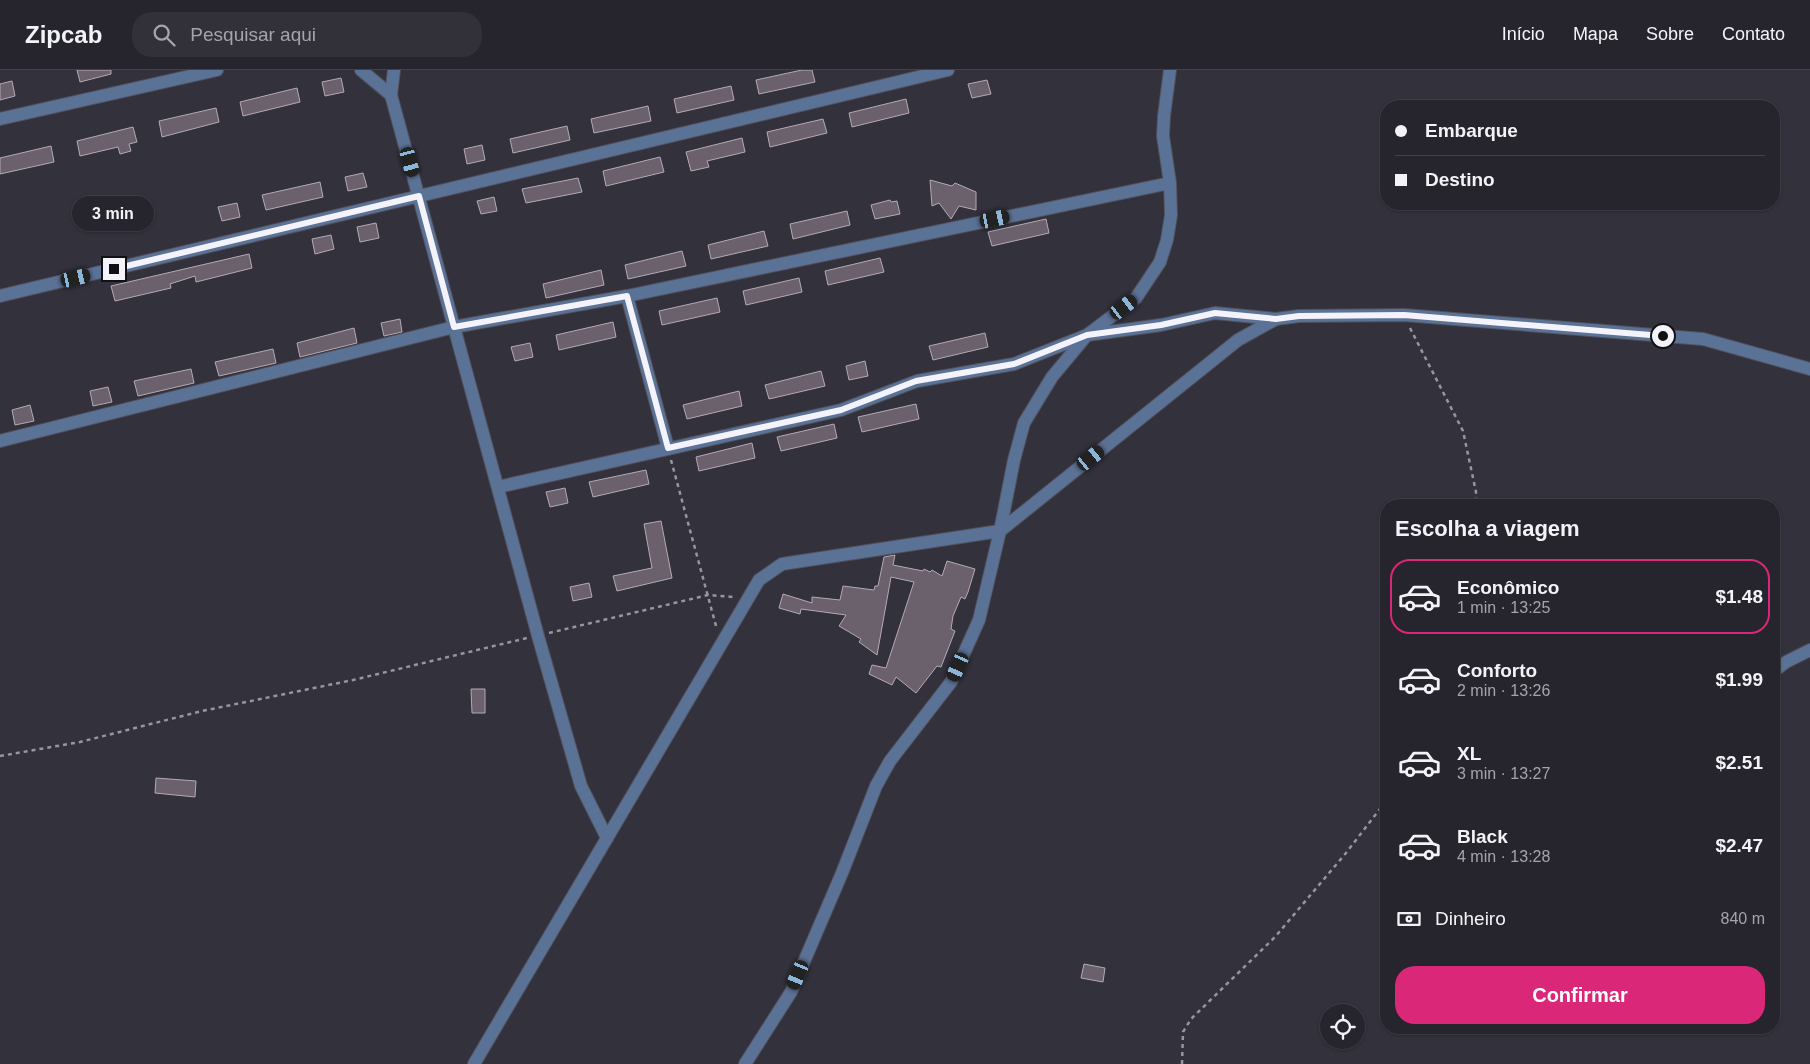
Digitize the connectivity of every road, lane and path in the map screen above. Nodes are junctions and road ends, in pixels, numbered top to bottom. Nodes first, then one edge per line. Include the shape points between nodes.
1 (217, 70) edge
2 (361, 70) edge
3 (394, 70) edge
4 (948, 70) edge
5 (1170, 70) edge
6 (392, 95) junction
7 (0, 119) edge
8 (1170, 182) junction
9 (419, 196) junction
10 (0, 296) edge
11 (627, 296) junction
12 (1404, 315) junction
13 (1276, 319) junction
14 (454, 327) junction
15 (1087, 335) junction
16 (1810, 369) edge
17 (0, 442) edge
18 (668, 448) junction
19 (498, 487) junction
20 (1476, 499) edge
21 (1000, 532) junction
22 (708, 595) junction
23 (748, 598) junction
24 (538, 636) junction
25 (721, 644) junction
26 (1810, 650) edge
27 (1780, 666) edge
28 (0, 756) edge
29 (1380, 809) edge
30 (607, 838) junction
31 (474, 1064) edge
32 (745, 1064) edge
33 (1182, 1064) edge

1 - 7 street
2 - 6 street
3 - 6 street
4 - 9 street
5 - 8 street via 1163,136
6 - 9 street
8 - 11 street
8 - 15 street via 1171,214 1160,262 1136,298
9 - 10 street
9 - 14 street
11 - 14 street
11 - 18 street
12 - 13 street
12 - 16 street via 1703,339
12 - 20 path via 1463,431
13 - 15 street via 1215,313 1161,325
13 - 21 street via 1238,340
14 - 17 street
14 - 19 street
15 - 18 street via 1014,364 916,381 841,410
15 - 21 street via 1052,377 1024,423
18 - 19 street
18 - 22 path
19 - 24 street
21 - 23 street via 782,564 759,580
21 - 32 street via 979,620 951,682 890,761 876,786 791,992
22 - 23 path
22 - 24 path
22 - 25 path
23 - 25 street
24 - 28 path via 353,680 202,711 80,742
24 - 30 street via 581,786
25 - 30 street
26 - 27 street
29 - 33 path via 1275,937 1191,1019 1183,1032
30 - 31 street

